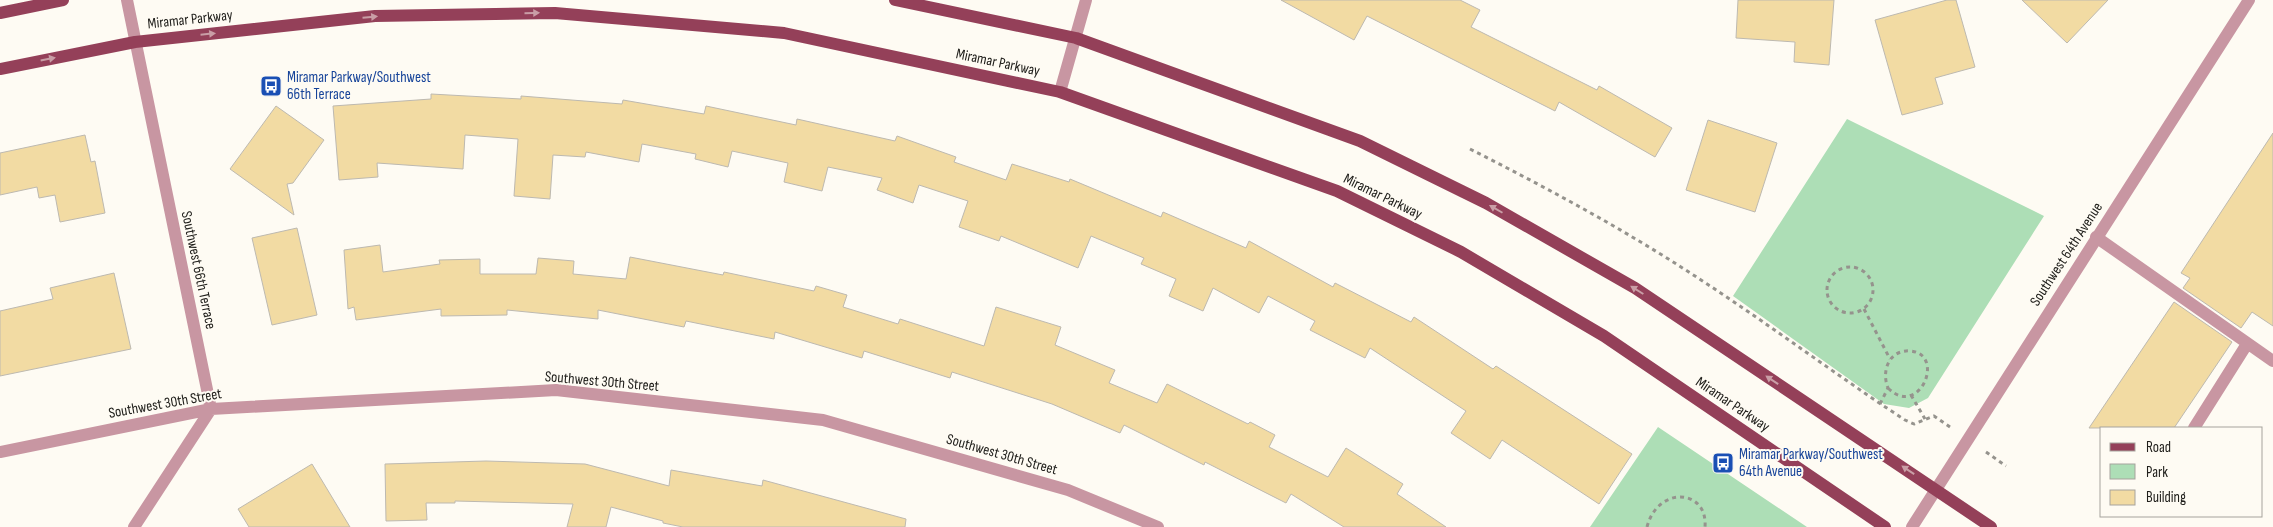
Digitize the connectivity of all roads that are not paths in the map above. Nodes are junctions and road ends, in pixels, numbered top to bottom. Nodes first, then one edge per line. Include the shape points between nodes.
1 (63, 0) edge
2 (127, 0) edge
3 (895, 0) edge
4 (1086, 0) edge
5 (2249, 0) edge
6 (0, 13) edge
7 (1076, 38) junction
8 (135, 42) junction
9 (0, 69) edge
10 (1060, 92) junction
11 (2096, 237) junction
12 (2248, 344) junction
13 (2273, 361) edge
14 (211, 408) junction
15 (2195, 427) edge
16 (0, 452) edge
17 (1936, 489) junction
18 (134, 527) edge
19 (1158, 527) edge
20 (1884, 527) edge
21 (1912, 527) edge
22 (1991, 527) edge

1 - 6 main road
2 - 8 street, Southwest 66th Terrace
3 - 7 main road
4 - 7 street
5 - 11 street, Southwest 64th Avenue
7 - 10 street
17 -> 7 main road via 1635,288 1486,203 1360,141
9 -> 8 main road, Miramar Parkway
8 -> 10 main road, Miramar Parkway via 375,16 555,13 784,32
8 - 14 street, Southwest 66th Terrace
10 - 20 main road, Miramar Parkway via 1337,191 1461,252 1604,336
11 - 12 street
11 - 17 street, Southwest 64th Avenue
12 - 13 street
12 - 15 street
14 - 16 street, Southwest 30th Street
14 - 18 street
14 - 19 street, Southwest 30th Street via 556,390 823,420 1068,490
17 - 21 street, Southwest 64th Avenue
17 - 22 main road

